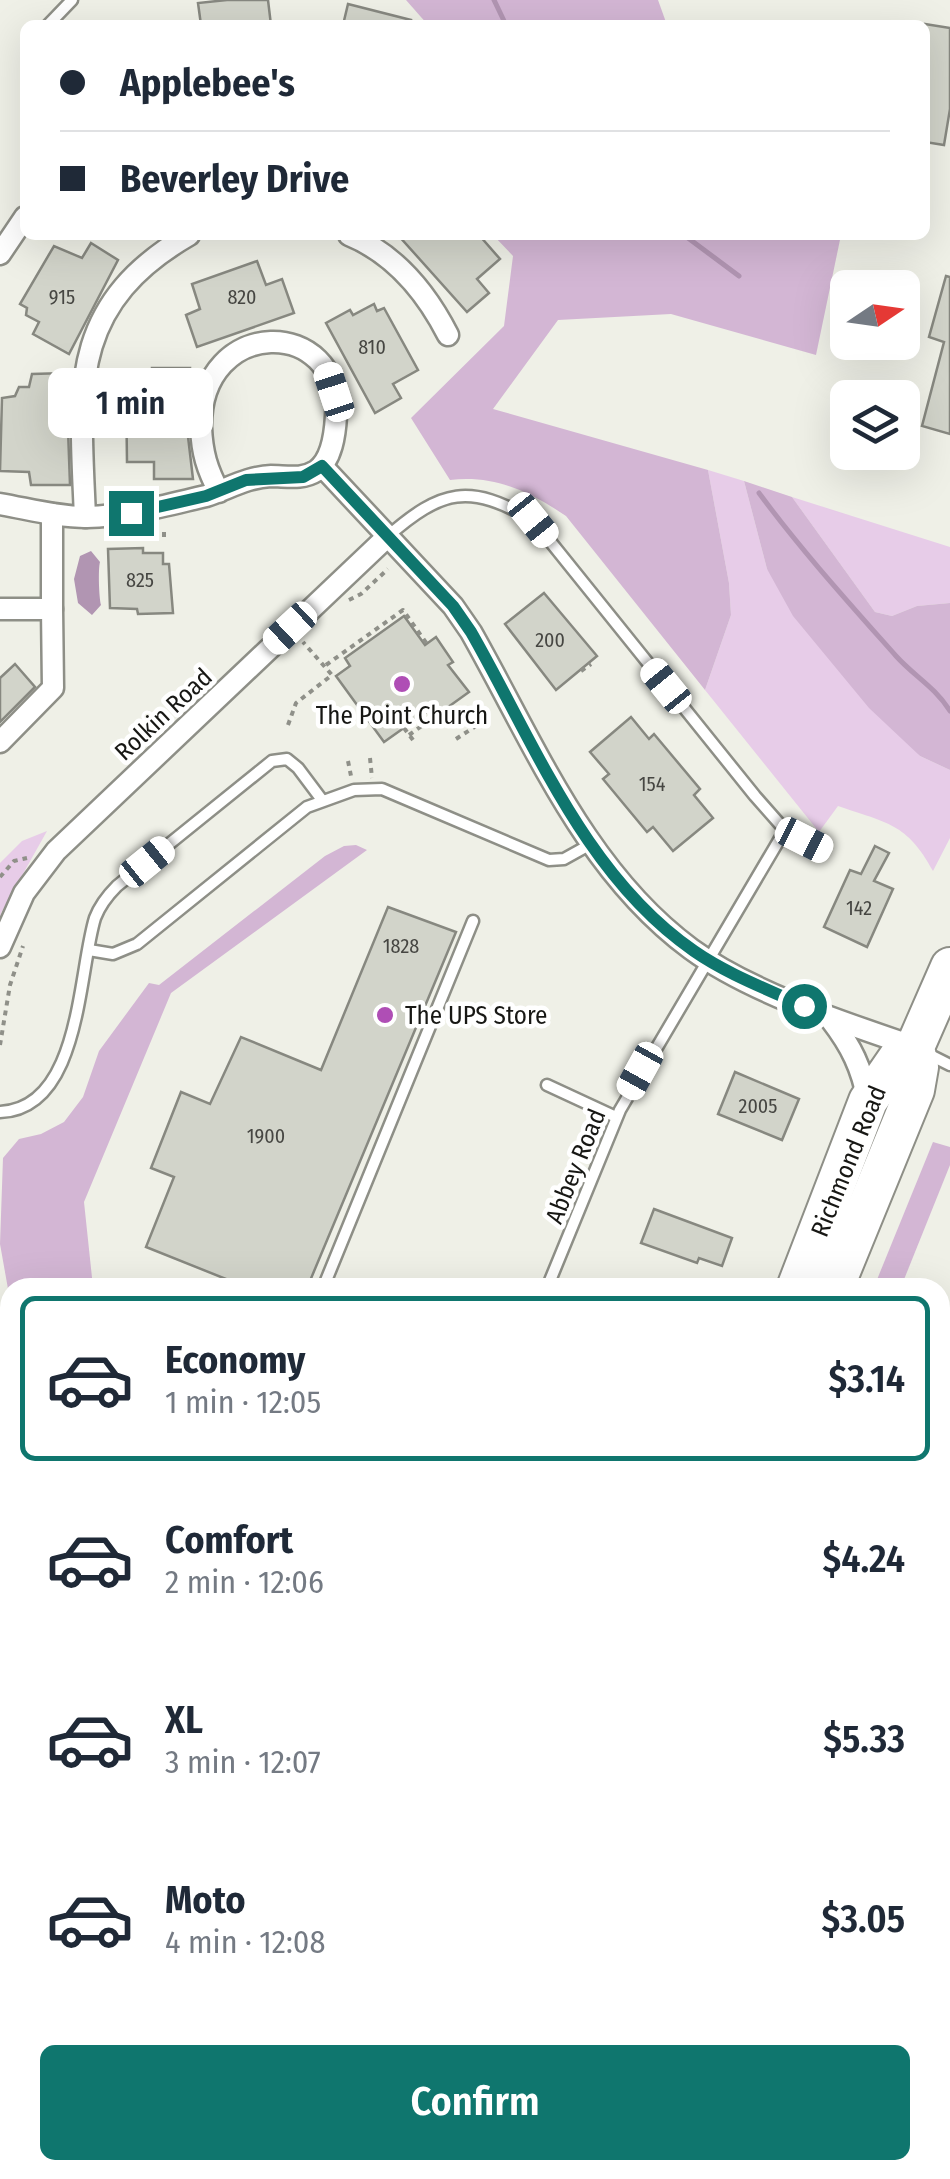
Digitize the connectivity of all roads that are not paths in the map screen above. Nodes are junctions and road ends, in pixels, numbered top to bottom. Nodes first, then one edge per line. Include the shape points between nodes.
1 (72, 0) edge
2 (53, 20) edge
3 (20, 224) edge
4 (181, 240) edge
5 (359, 240) edge
6 (0, 254) edge
7 (448, 335) dead end
8 (322, 466) junction
9 (220, 492) junction
10 (0, 504) edge
11 (52, 514) junction
12 (85, 517) junction
13 (387, 537) junction
14 (0, 609) edge
15 (52, 609) junction
16 (0, 742) edge
17 (322, 800) junction
18 (785, 830) junction
19 (590, 844) junction
20 (824, 850) dead end
21 (473, 921) dead end
22 (0, 947) edge
23 (90, 950) junction
24 (708, 960) junction
25 (950, 966) edge
26 (830, 1018) junction
27 (915, 1046) junction
28 (950, 1066) edge
29 (547, 1084) dead end
30 (868, 1101) junction
31 (0, 1112) edge
32 (616, 1117) junction
33 (327, 1278) edge
34 (551, 1278) edge
35 (800, 1278) edge
36 (838, 1278) edge

1 - 2 lane
3 - 6 street
4 - 12 street via 125,286 91,344 80,400
5 - 7 street via 404,272
8 - 9 street via 303,477 246,480
8 - 9 street via 337,408 328,372 294,345 261,342 228,357 202,402 202,450
8 - 13 street
9 - 12 street
10 - 11 street
11 - 12 street
11 - 15 street
13 - 18 lane via 432,502 454,497 482,496 533,520
13 - 19 street via 471,632
13 - 22 street, Rolkin Road via 72,834 24,892
14 - 15 street
15 - 16 street via 52,688
17 - 19 lane via 374,787 550,860
17 - 23 lane via 137,944 113,954
17 - 23 lane via 290,761 267,763 110,892 95,919
18 - 20 lane
18 - 24 lane, Abbey Road
19 - 24 street via 616,879
21 - 33 lane
23 - 31 lane via 54,1077 32,1102
24 - 26 street
24 - 32 lane, Abbey Road
25 - 27 highway, Richmond Road
26 - 27 street
26 - 30 street via 852,1048
27 - 28 lane
27 - 30 highway, Richmond Road via 899,1056
27 - 36 highway, Richmond Road via 915,1090
29 - 32 lane
30 - 35 highway, Richmond Road
32 - 34 lane, Abbey Road

